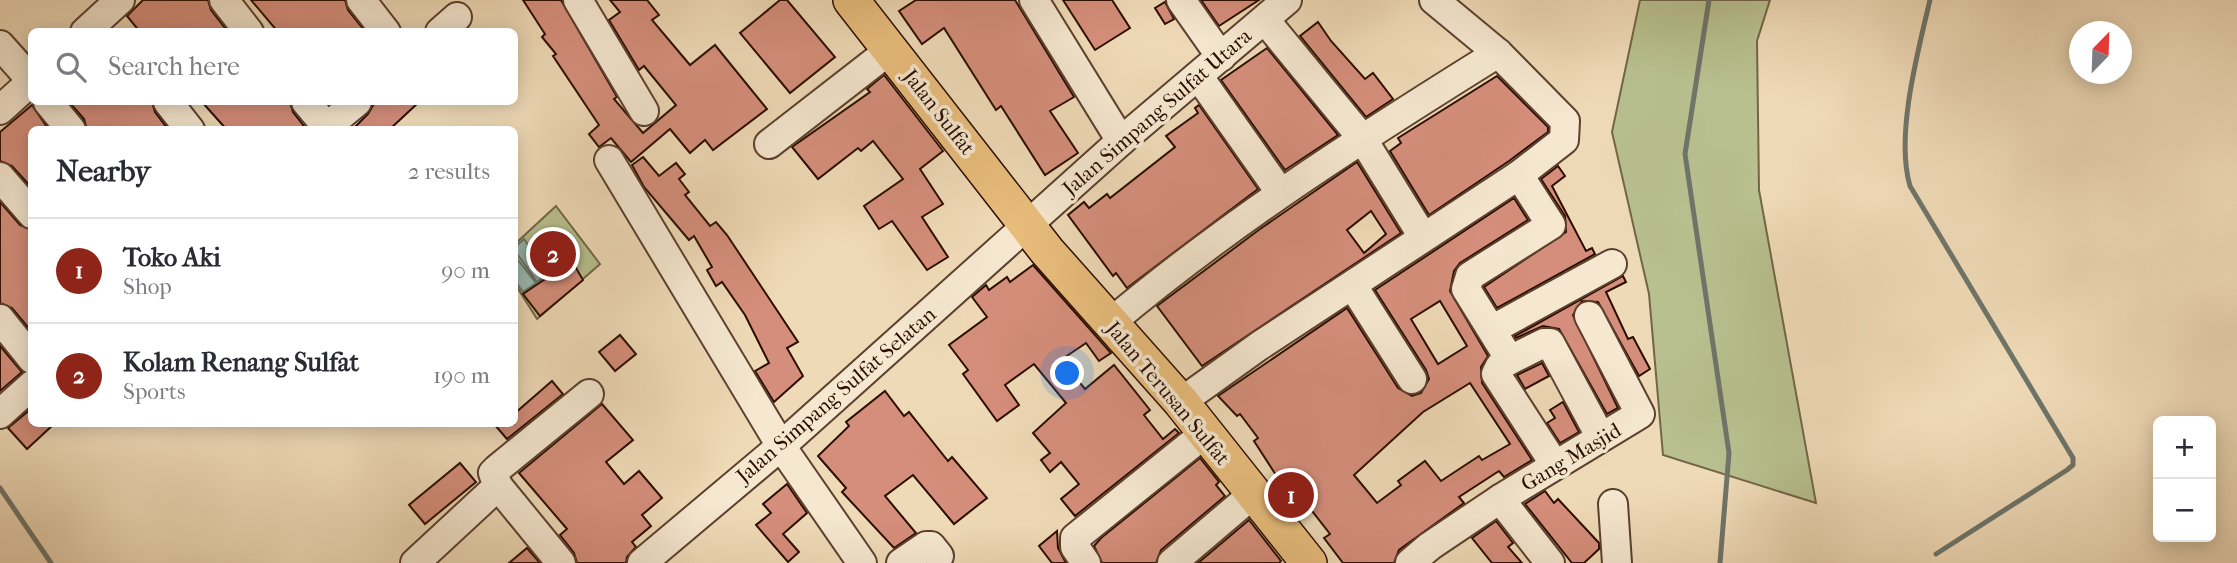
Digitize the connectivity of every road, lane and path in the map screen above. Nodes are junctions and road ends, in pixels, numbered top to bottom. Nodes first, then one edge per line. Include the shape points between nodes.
1 (224, 0) edge
2 (361, 0) edge
3 (578, 0) edge
4 (852, 0) edge
5 (1034, 0) edge
6 (1181, 0) edge
7 (1287, 0) edge
8 (1434, 0) edge
9 (1265, 20) junction
10 (247, 28) edge
11 (383, 28) edge
12 (0, 45) edge
13 (890, 50) junction
14 (1498, 53) junction
15 (1221, 57) junction
16 (28, 76) edge
17 (1199, 77) junction
18 (28, 85) edge
19 (50, 105) edge
20 (170, 105) edge
21 (308, 105) edge
22 (353, 105) edge
23 (0, 110) edge
24 (644, 111) dead end
25 (68, 126) edge
26 (187, 126) edge
27 (324, 126) edge
28 (327, 126) edge
29 (1362, 138) junction
30 (1121, 141) junction
31 (769, 144) dead end
32 (609, 160) dead end
33 (1519, 175) junction
34 (0, 177) edge
35 (1280, 192) junction
36 (28, 209) edge
37 (1027, 224) junction
38 (1423, 237) junction
39 (1612, 264) dead end
40 (1353, 286) junction
41 (1590, 316) dead end
42 (0, 319) edge
43 (1109, 324) junction
44 (1493, 329) junction
45 (28, 354) edge
46 (1510, 360) junction
47 (1412, 379) dead end
48 (28, 389) edge
49 (589, 394) dead end
50 (1181, 402) junction
51 (0, 414) edge
52 (1204, 434) junction
53 (1600, 436) junction
54 (781, 446) junction
55 (1555, 465) junction
56 (498, 486) junction
57 (1252, 495) junction
58 (1500, 499) junction
59 (1613, 504) dead end
60 (939, 556) dead end
61 (646, 562) edge
62 (415, 563) edge
63 (561, 563) edge
64 (862, 563) edge
65 (901, 563) edge
66 (1086, 563) edge
67 (1172, 563) edge
68 (1309, 563) edge
69 (1410, 563) edge
70 (1550, 563) edge
71 (1617, 563) edge

1 - 10 street
2 - 11 street
3 - 24 street
4 - 13 main road, Jalan Sulfat
5 - 30 street
6 - 15 street
7 - 9 street, Jalan Simpang Sulfat Utara
8 - 14 street
9 - 15 street, Jalan Simpang Sulfat Utara
9 - 29 street
12 - 16 street
13 - 31 street
13 - 37 main road, Jalan Sulfat
14 - 29 street
14 - 33 street via 1565,121 1564,140
15 - 17 street, Jalan Simpang Sulfat Utara
17 - 30 street, Jalan Simpang Sulfat Utara
17 - 35 street
18 - 23 street
19 - 25 street
20 - 26 street
21 - 27 street
22 - 28 street
29 - 35 street
29 - 38 street
30 - 37 street, Jalan Simpang Sulfat Utara
32 - 54 street
33 - 38 street
33 - 44 street via 1551,225 1468,279 1466,289
34 - 36 street
35 - 43 street
37 - 43 main road, Jalan Terusan Sulfat
37 - 54 street, Jalan Simpang Sulfat Selatan
38 - 40 street
39 - 44 street
40 - 47 street
40 - 50 street via 1259,345
41 - 53 street, Gang Masjid via 1640,409 1637,418
42 - 45 street
43 - 50 main road, Jalan Terusan Sulfat
44 - 46 street
46 - 53 street via 1550,343
46 - 55 street via 1496,374
48 - 51 street
49 - 56 street via 493,473
50 - 52 main road, Jalan Terusan Sulfat
52 - 57 main road, Jalan Terusan Sulfat
52 - 66 street via 1075,538 1075,547
53 - 55 street, Gang Masjid
54 - 61 street, Jalan Simpang Sulfat Selatan
54 - 64 street
55 - 58 street, Gang Masjid
56 - 62 street
56 - 63 street
57 - 67 street
57 - 68 main road, Jalan Terusan Sulfat
58 - 69 street, Gang Masjid
58 - 70 street
59 - 71 street
60 - 65 street via 926,546

